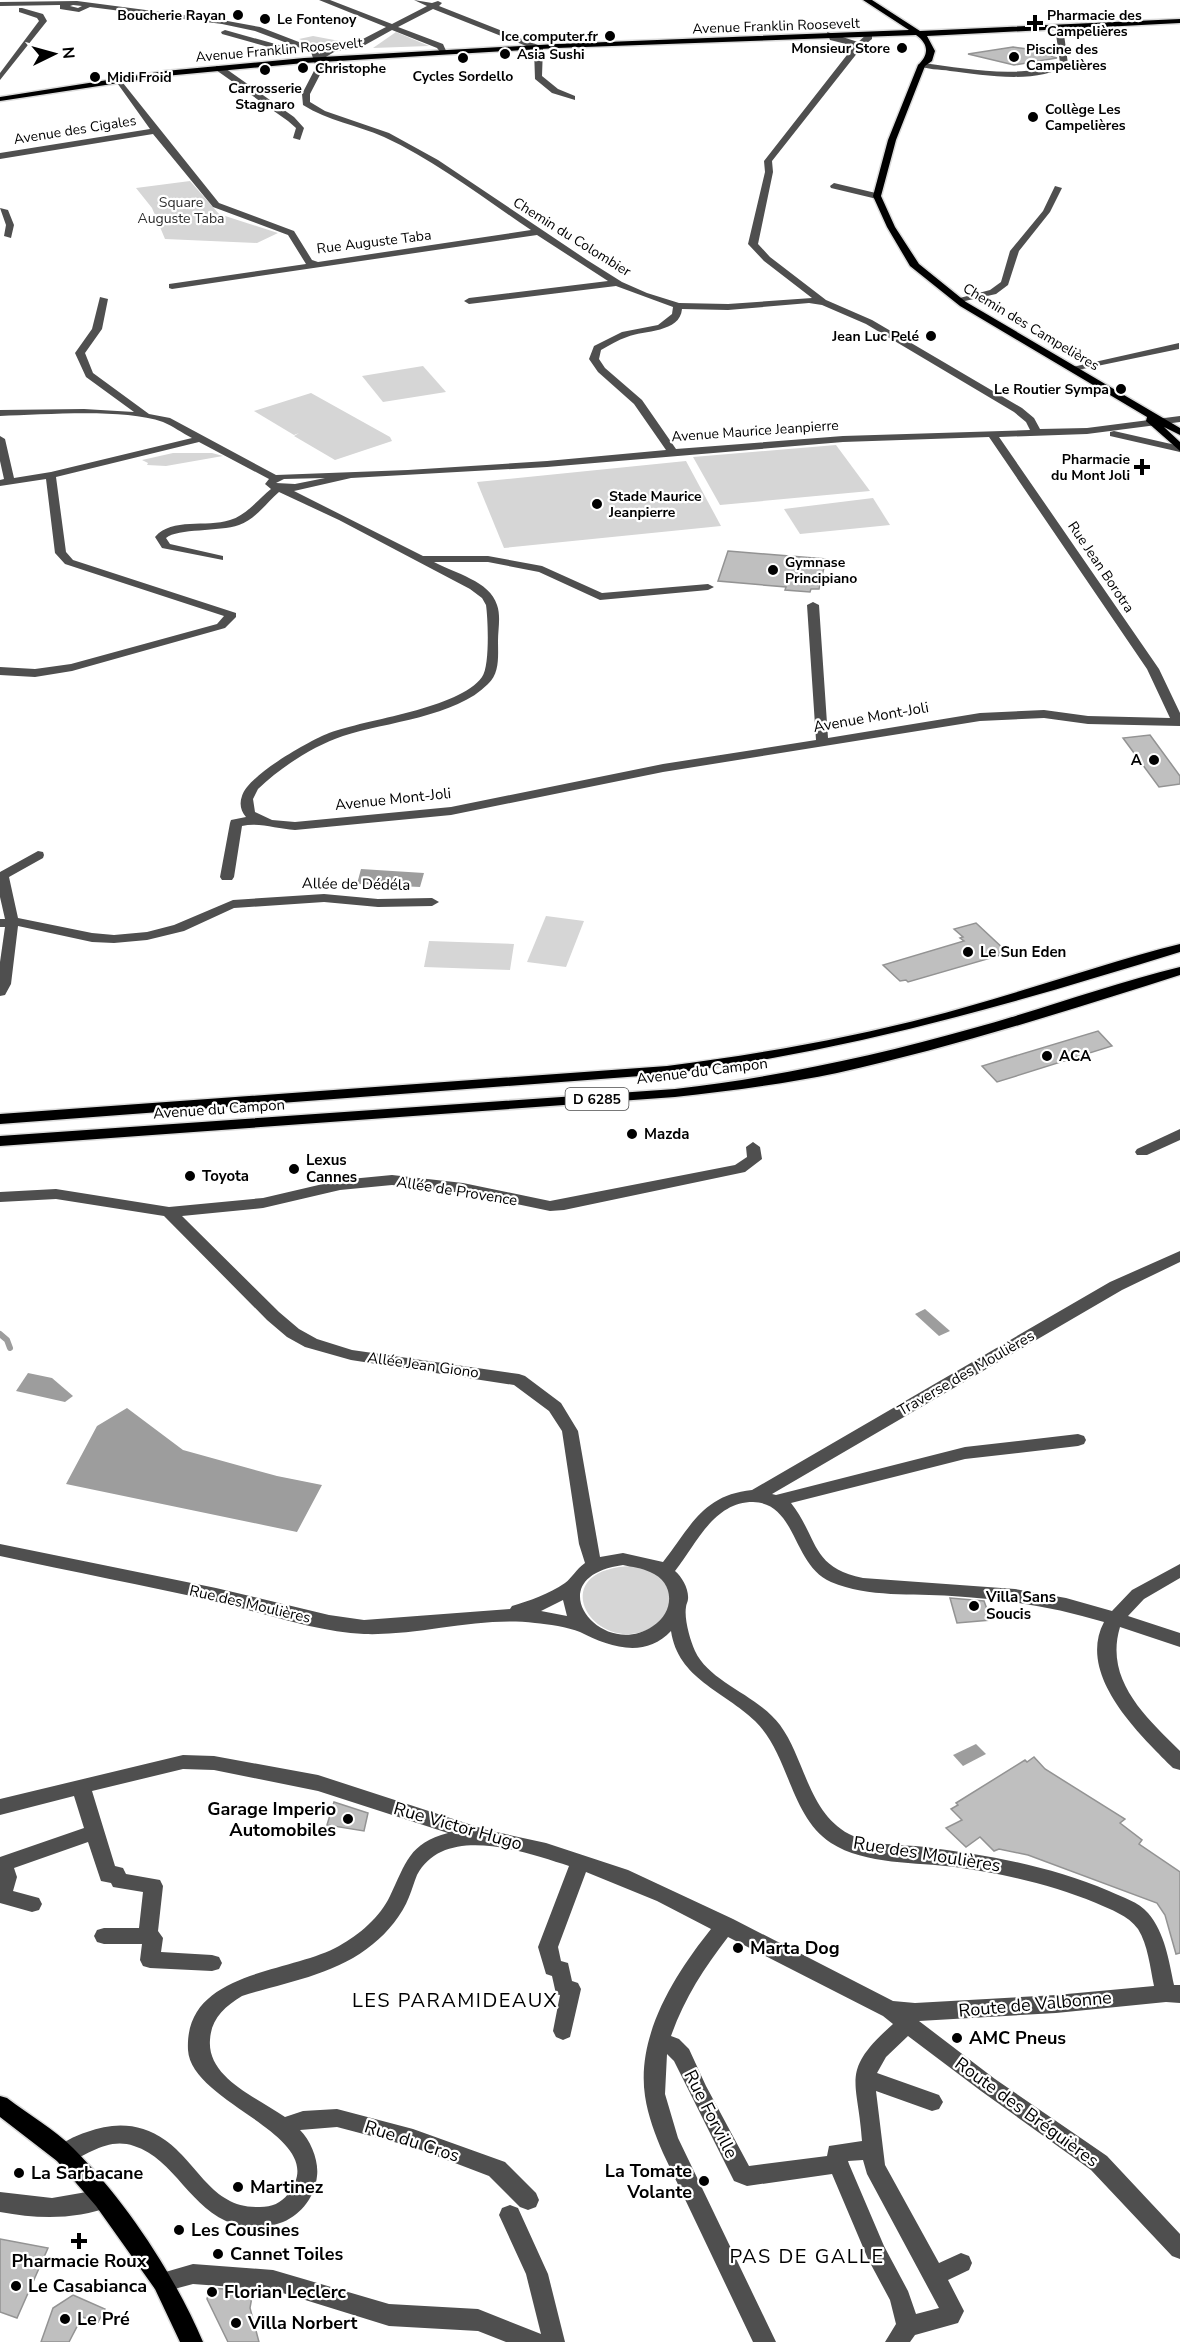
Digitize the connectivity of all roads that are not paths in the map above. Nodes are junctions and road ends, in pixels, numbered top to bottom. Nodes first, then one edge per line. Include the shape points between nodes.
1 (323, 0) edge
2 (418, 0) edge
3 (443, 0) edge
4 (867, 0) edge
5 (882, 0) edge
6 (90, 2) edge
7 (70, 3) edge
8 (432, 5) junction
9 (0, 7) edge
10 (22, 10) junction
11 (79, 10) junction
12 (884, 12) junction
13 (137, 14) junction
14 (901, 14) junction
15 (1180, 21) edge
16 (394, 27) junction
17 (1059, 27) junction
18 (960, 31) junction
19 (917, 33) junction
20 (832, 36) junction
21 (873, 36) junction
22 (286, 39) junction
23 (920, 43) junction
24 (269, 44) junction
25 (859, 45) junction
26 (537, 47) junction
27 (284, 49) junction
28 (444, 51) junction
29 (931, 51) junction
30 (317, 59) junction
31 (281, 62) junction
32 (922, 64) junction
33 (219, 68) junction
34 (0, 78) edge
35 (119, 80) junction
36 (572, 98) dead end
37 (0, 99) edge
38 (155, 131) junction
39 (297, 138) dead end
40 (0, 156) edge
41 (834, 186) dead end
42 (1058, 188) dead end
43 (877, 196) junction
44 (0, 210) edge
45 (538, 232) junction
46 (8, 236) dead end
47 (316, 265) junction
48 (617, 283) junction
49 (172, 286) dead end
50 (103, 299) dead end
51 (469, 301) dead end
52 (959, 301) junction
53 (824, 302) junction
54 (678, 306) junction
55 (1179, 346) edge
56 (1073, 368) junction
57 (1140, 407) junction
58 (0, 413) edge
59 (147, 416) junction
60 (1180, 419) edge
61 (1166, 422) junction
62 (1154, 424) junction
63 (1087, 430) junction
64 (1036, 432) junction
65 (1180, 432) edge
66 (991, 433) junction
67 (203, 438) junction
68 (0, 439) edge
69 (1180, 448) edge
70 (158, 449) junction
71 (223, 450) junction
72 (673, 452) junction
73 (51, 475) junction
74 (295, 482) junction
75 (5, 483) edge
76 (278, 486) junction
77 (313, 502) junction
78 (219, 558) dead end
79 (424, 559) junction
80 (708, 587) dead end
81 (813, 605) dead end
82 (0, 671) edge
83 (1179, 722) edge
84 (822, 741) junction
85 (255, 819) junction
86 (38, 855) dead end
87 (226, 877) dead end
88 (432, 902) dead end
89 (6, 922) edge
90 (1180, 948) edge
91 (1180, 971) edge
92 (0, 992) edge
93 (0, 1119) edge
94 (1180, 1134) edge
95 (0, 1141) edge
96 (753, 1147) dead end
97 (1142, 1152) dead end
98 (0, 1197) edge
99 (169, 1212) junction
100 (1180, 1256) edge
101 (1078, 1440) dead end
102 (755, 1496) junction
103 (777, 1502) junction
104 (0, 1550) edge
105 (594, 1566) junction
106 (1180, 1570) edge
107 (665, 1571) junction
108 (573, 1587) junction
109 (678, 1613) junction
110 (503, 1616) junction
111 (1114, 1619) junction
112 (584, 1626) junction
113 (1180, 1640) edge
114 (1180, 1763) edge
115 (81, 1786) junction
116 (0, 1807) edge
117 (95, 1832) junction
118 (487, 1838) junction
119 (580, 1862) junction
120 (2, 1864) edge
121 (32, 1904) dead end
122 (726, 1925) junction
123 (104, 1936) dead end
124 (148, 1936) junction
125 (212, 1963) dead end
126 (1173, 1994) edge
127 (890, 2010) junction
128 (908, 2024) junction
129 (562, 2031) dead end
130 (660, 2043) junction
131 (866, 2078) junction
132 (932, 2102) dead end
133 (0, 2105) edge
134 (282, 2127) junction
135 (873, 2148) junction
136 (65, 2154) junction
137 (838, 2164) junction
138 (104, 2199) junction
139 (528, 2200) dead end
140 (0, 2202) edge
141 (510, 2215) dead end
142 (1180, 2249) edge
143 (960, 2264) dead end
144 (934, 2276) junction
145 (164, 2282) junction
146 (902, 2334) edge
147 (192, 2342) edge
148 (533, 2342) edge
149 (554, 2342) edge
150 (765, 2342) edge

1 - 16 street
2 - 8 street
3 - 8 street
4 - 12 main road
5 - 14 main road
6 - 7 street
6 - 11 street
6 - 13 street
7 - 9 street
7 - 10 street
7 - 11 street
8 - 16 street
8 - 26 street
9 - 10 street
10 - 34 street via 40,16 43,21
11 - 13 street
12 - 19 main road
12 - 21 main road via 889,26
13 - 22 street via 222,22
13 - 24 street
14 - 18 main road
14 - 19 main road
15 - 17 main road, Avenue Franklin Roosevelt
16 - 28 street
16 - 30 street
17 - 18 main road, Avenue Franklin Roosevelt
17 - 32 street via 1065,64 1053,70 1015,73
18 - 19 main road, Avenue Franklin Roosevelt
18 - 29 main road via 940,39
19 - 21 main road, Avenue Franklin Roosevelt
19 - 23 main road
19 - 29 main road via 927,39
20 - 21 main road, Avenue Franklin Roosevelt
20 - 25 street
20 - 26 main road, Avenue Franklin Roosevelt
21 - 23 main road
21 - 25 street
22 - 24 street
22 - 30 street via 314,51
23 - 32 main road
24 - 27 street
25 - 53 street via 768,161 753,244
26 - 28 main road, Avenue Franklin Roosevelt
26 - 36 street via 538,77
27 - 30 street
27 - 31 main road via 289,58
28 - 30 main road, Avenue Franklin Roosevelt
29 - 32 main road via 928,61
30 - 31 main road, Avenue Franklin Roosevelt
30 - 45 street, Chemin du Colombier via 320,68 306,94 306,103 410,148
31 - 33 main road, Avenue Franklin Roosevelt
32 - 43 main road via 892,140
33 - 35 main road, Avenue Franklin Roosevelt
33 - 39 street via 291,119 300,128
35 - 37 main road, Avenue Franklin Roosevelt
35 - 38 street, Rue Auguste Taba
38 - 40 street, Avenue des Cigales
38 - 47 street, Rue Auguste Taba via 216,205 291,233 309,262
41 - 43 street
42 - 52 street via 1050,196 1046,213 1012,252 1005,283 993,292
43 - 52 main road, Chemin des Campelières via 915,266
44 - 46 street via 5,212 10,225
45 - 47 street, Rue Auguste Taba
45 - 48 street, Chemin du Colombier
47 - 49 street
48 - 51 street
48 - 54 street, Chemin du Colombier
50 - 59 street via 97,329 80,352 89,375
52 - 56 main road, Chemin des Campelières
53 - 54 street, Chemin du Colombier
53 - 64 street, Chemin du Colombier via 869,322 1018,410
54 - 72 street via 677,315 661,327 625,334 597,348 594,359 638,402
55 - 56 street
56 - 57 main road, Chemin des Campelières
57 - 61 main road, Chemin des Campelières
57 - 62 main road, Chemin des Campelières
58 - 59 street
59 - 67 street
60 - 61 street, Avenue Maurice Jeanpierre
61 - 62 street, Avenue Maurice Jeanpierre
61 - 65 main road, Chemin des Campelières
62 - 63 street, Avenue Maurice Jeanpierre
62 - 69 main road, Chemin des Campelières
63 - 64 street, Avenue Maurice Jeanpierre
63 - 69 street
64 - 66 street, Avenue Maurice Jeanpierre
66 - 72 street, Avenue Maurice Jeanpierre
66 - 83 street, Rue Jean Borotra via 1153,669
67 - 70 street
67 - 71 street
68 - 75 street
70 - 71 street
70 - 73 street
71 - 76 street
72 - 74 street, Avenue Maurice Jeanpierre
73 - 75 street
73 - 82 street via 62,553 69,562 232,615 221,626 72,667 35,673
74 - 76 street, Avenue Maurice Jeanpierre
74 - 77 street
76 - 77 street
76 - 78 street via 248,517 233,523 170,529 160,537 166,546
77 - 79 street
79 - 80 street via 488,559 543,569 600,597
79 - 85 street via 489,600 489,675 470,693 447,703 350,730 312,746 249,791 246,805
81 - 84 street
83 - 84 street, Avenue Mont-Joli via 1002,715
84 - 85 street, Avenue Mont-Joli via 420,815 295,826
85 - 87 street via 236,823
86 - 89 street via 2,876
88 - 89 street, Allée de Dédéla via 324,898 246,902 221,907 180,928 108,939 38,923
89 - 92 street via 4,984
90 - 93 main road, Avenue du Campon / D 6285 via 905,1027 725,1063
91 - 95 main road, Avenue du Campon / D 6285 via 858,1064 733,1086 675,1094
94 - 97 street
96 - 99 street, Allée de Provence via 755,1159 740,1169 564,1205 392,1180 340,1185 240,1206
98 - 99 street, Allée de Provence via 49,1194
99 - 105 street, Allée Jean Giono via 273,1316 311,1343 351,1355 519,1380 555,1407 570,1431
100 - 102 street, Traverse des Moulières via 1116,1286
101 - 103 street via 965,1453
102 - 103 street
102 - 107 street via 719,1505 703,1519
103 - 111 street via 788,1511 824,1570 843,1580 1028,1597
104 - 110 street, Rue des Moulières via 364,1627
105 - 107 street via 623,1559 639,1560
105 - 108 street
106 - 111 street via 1140,1593
107 - 109 street via 679,1591
108 - 110 street, Rue des Moulières via 533,1607
108 - 112 street via 572,1607
109 - 112 street via 659,1633 644,1639 603,1637
109 - 126 street, Rue des Moulières via 679,1633 690,1660 716,1686 746,1704 774,1729 815,1814 838,1838 878,1849 1030,1872 1131,1910 1143,1919
110 - 112 street, Rue des Moulières via 535,1616
111 - 113 street
111 - 114 street via 1106,1650 1115,1687 1127,1707
115 - 116 street, Rue Victor Hugo
115 - 117 street
115 - 118 street, Rue Victor Hugo via 183,1762 214,1763 318,1783
117 - 120 street
117 - 124 street via 108,1875 153,1886
118 - 119 street, Rue Victor Hugo
118 - 134 street via 455,1838 429,1848 414,1864 389,1915 361,1943 343,1954 235,1990 211,2008 197,2038 205,2067 231,2092
119 - 122 street, Rue Victor Hugo via 621,1876
119 - 129 street via 548,1947 553,1968 561,1969 563,1988 571,1989
120 - 121 street via 7,1877 2,1896
122 - 127 street, Rue Victor Hugo
122 - 130 street via 673,2003
123 - 124 street
124 - 125 street via 153,1938 150,1960
126 - 127 street, Route de Valbonne via 915,2013
127 - 128 street, Route des Bréguières
128 - 131 street via 872,2058
128 - 142 street, Route des Bréguières via 1099,2163
130 - 137 street, Rue Forville via 672,2045 682,2055 742,2174
130 - 150 street via 654,2078 657,2110 673,2154
131 - 132 street
131 - 135 street
133 - 136 main road
134 - 136 street via 295,2138 305,2156 307,2181 296,2202 261,2218 237,2216 214,2204 170,2156 137,2137 98,2137
134 - 139 street, Rue du Cros via 303,2120 337,2118 413,2138 497,2169
135 - 137 street, Rue Forville via 837,2153
135 - 144 street via 875,2167
136 - 138 main road
137 - 146 street via 900,2298
138 - 140 street via 71,2208 48,2209
138 - 145 main road
141 - 149 street via 537,2274
143 - 144 street
144 - 146 street via 953,2311 950,2316
145 - 147 main road
145 - 148 street via 193,2274 273,2280 389,2315 478,2320

